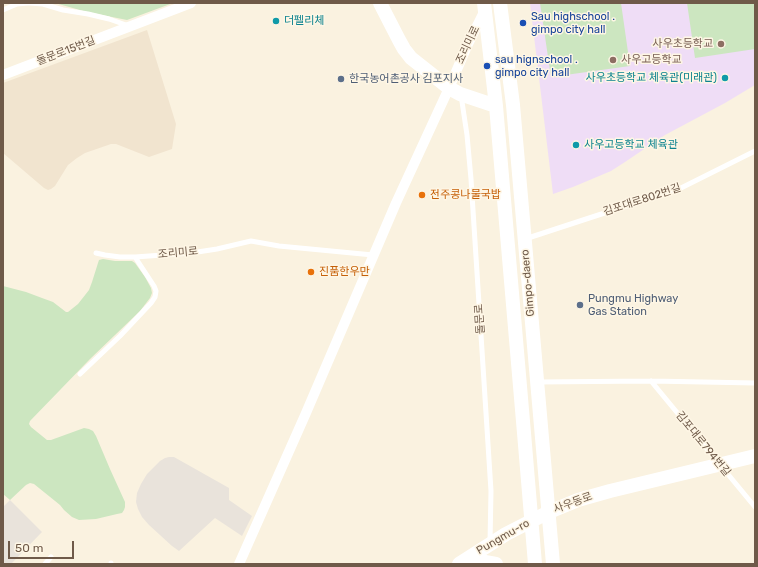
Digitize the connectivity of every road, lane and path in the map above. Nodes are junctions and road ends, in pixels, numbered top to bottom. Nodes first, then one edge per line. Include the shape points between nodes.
1 (28, 3) edge
2 (191, 3) edge
3 (380, 3) edge
4 (500, 3) edge
5 (509, 3) edge
6 (484, 6) edge
7 (3, 10) edge
8 (130, 26) junction
9 (3, 75) edge
10 (455, 91) junction
11 (513, 105) junction
12 (496, 106) junction
13 (755, 151) edge
14 (524, 239) junction
15 (96, 253) dead end
16 (373, 255) junction
17 (135, 256) junction
18 (80, 374) dead end
19 (651, 381) junction
20 (537, 382) junction
21 (755, 383) edge
22 (755, 456) edge
23 (755, 465) edge
24 (723, 468) junction
25 (755, 507) edge
26 (548, 512) junction
27 (531, 521) junction
28 (490, 544) junction
29 (51, 557) dead end
30 (460, 563) edge
31 (45, 564) edge
32 (238, 564) edge
33 (492, 564) edge
34 (534, 564) edge
35 (553, 564) edge

1 - 7 lane via 17,4
1 - 8 lane via 88,14
2 - 8 street, 돌문로15번길
3 - 10 main road via 411,58
4 - 11 main road, Gimpo-daero
5 - 11 main road
6 - 10 street, 조리미로 via 462,58
6 - 12 main road, Gimpo-daero
8 - 9 street, 돌문로15번길
10 - 12 main road
10 - 16 street, 조리미로 via 396,203
10 - 28 lane, 돌문로 via 467,135 471,179 491,491
11 - 14 main road, Gimpo-daero
12 - 27 main road, Gimpo-daero
13 - 14 lane, 김포대로802번길 via 681,188
14 - 20 main road, Gimpo-daero
15 - 17 lane via 105,256
16 - 17 lane, 조리미로 via 251,241 203,251
16 - 32 street, 조리미로
17 - 18 lane, 조리미로 via 154,286 155,297 120,336
19 - 20 lane
19 - 21 lane
19 - 24 lane, 김포대로794번길
20 - 26 main road, Gimpo-daero
22 - 24 main road, 사우동로
23 - 24 main road, 사우동로
24 - 25 lane, 김포대로794번길
24 - 26 main road, 사우동로
26 - 27 main road, Pungmu-ro
26 - 35 main road, Gimpo-daero
27 - 28 main road, Pungmu-ro
27 - 34 main road, Gimpo-daero
28 - 30 main road, Pungmu-ro
29 - 31 lane
30 - 33 main road

